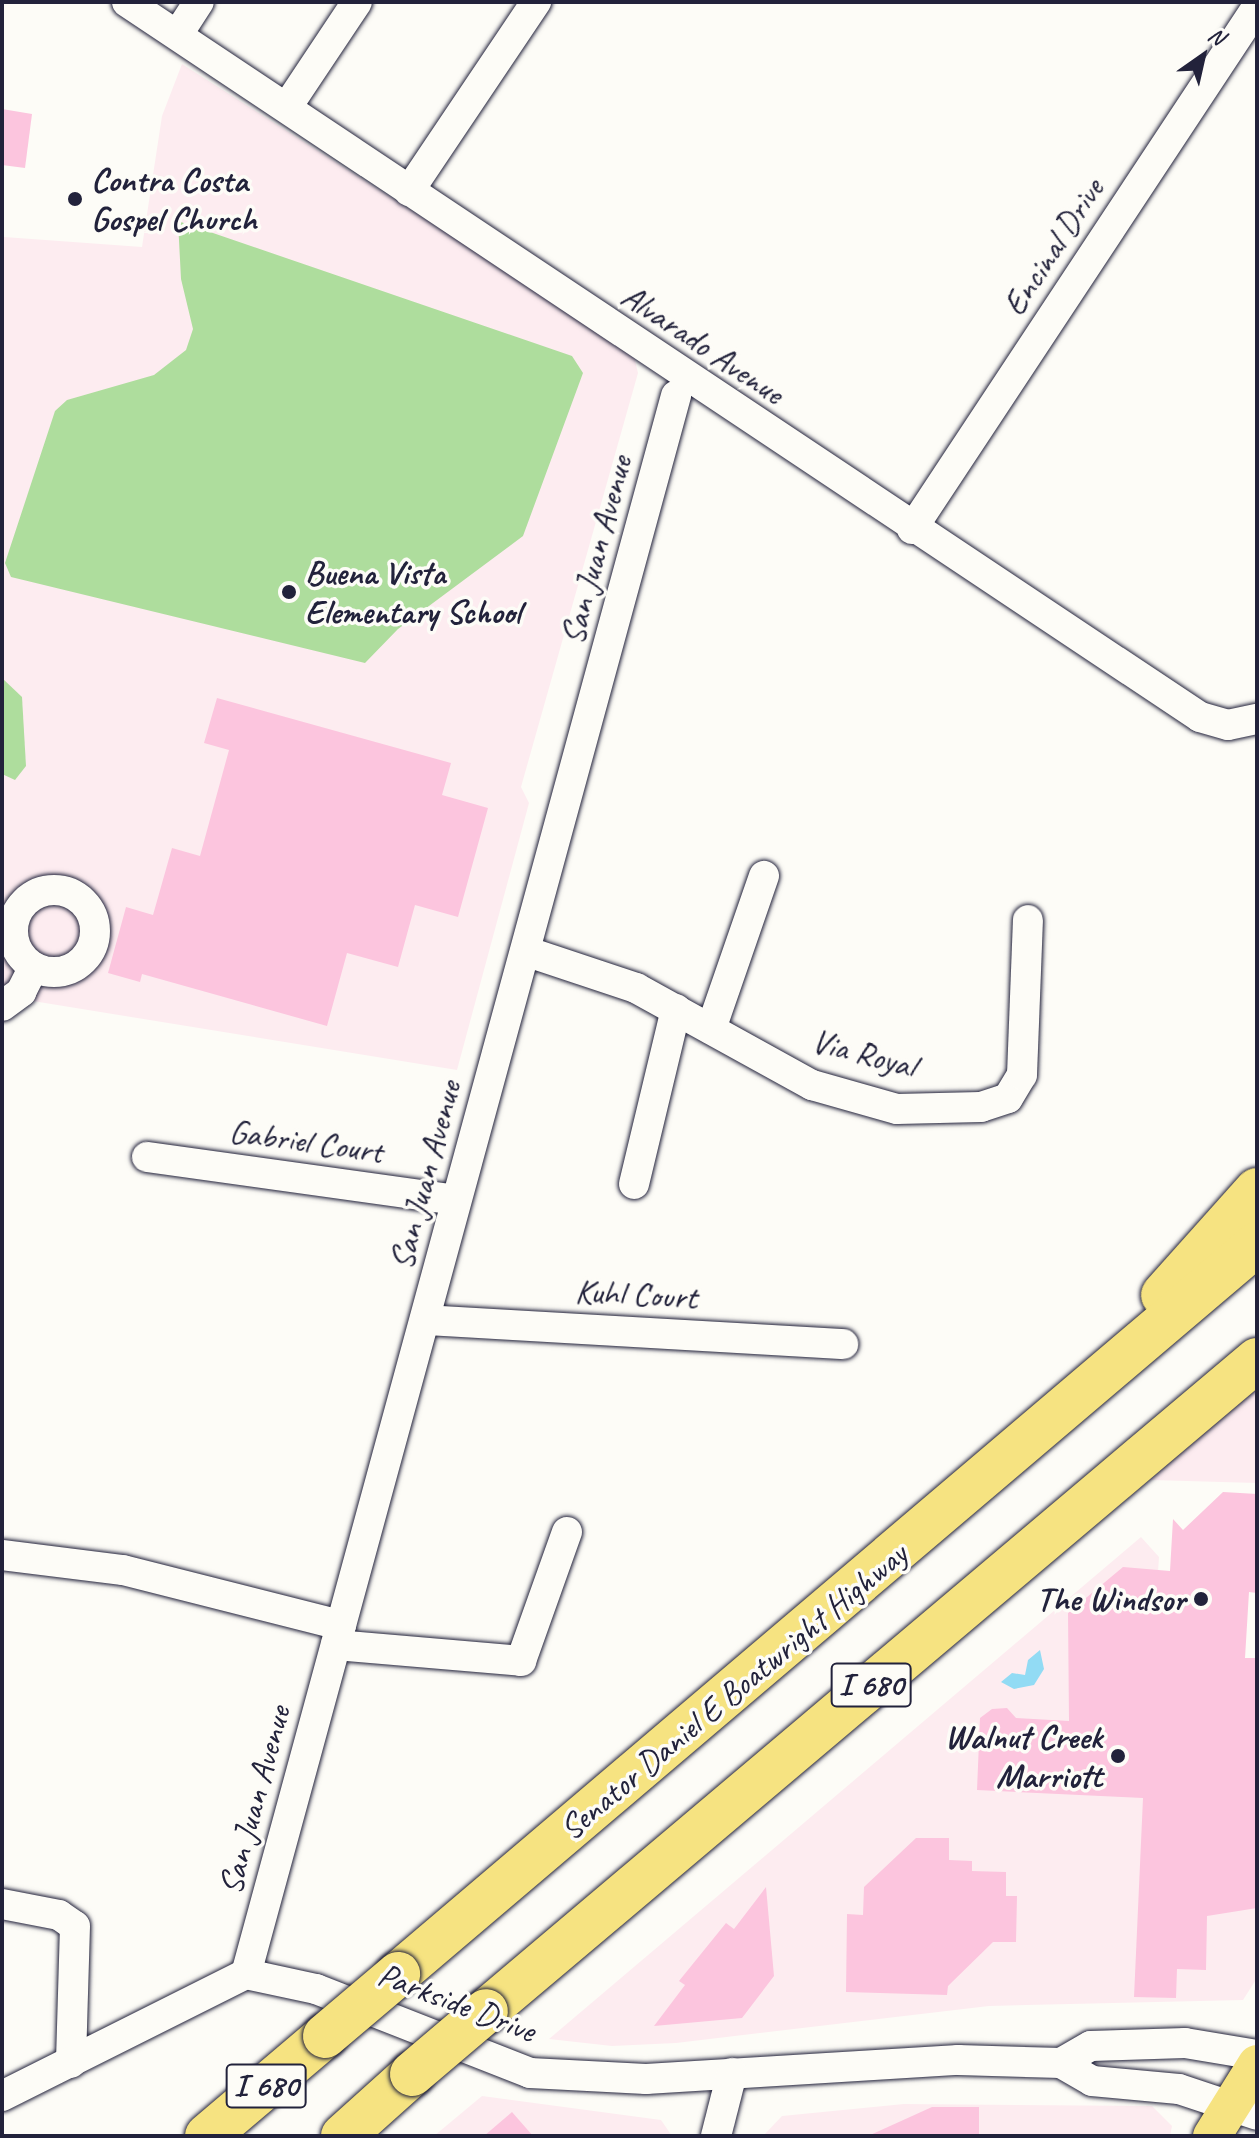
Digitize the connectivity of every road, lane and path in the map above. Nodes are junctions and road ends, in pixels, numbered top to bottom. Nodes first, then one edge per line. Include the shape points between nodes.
1 (127, 2) edge
2 (199, 2) edge
3 (357, 2) edge
4 (536, 2) edge
5 (1257, 7) edge
6 (178, 34) junction
7 (287, 107) junction
8 (409, 191) junction
9 (676, 396) dead end
10 (912, 529) junction
11 (1252, 721) edge
12 (764, 876) dead end
13 (1028, 920) dead end
14 (528, 952) junction
15 (34, 967) dead end
16 (2, 1006) edge
17 (676, 1009) junction
18 (711, 1029) junction
19 (147, 1157) dead end
20 (634, 1184) dead end
21 (1257, 1190) edge
22 (455, 1200) junction
23 (1257, 1244) edge
24 (425, 1320) junction
25 (843, 1344) dead end
26 (1257, 1360) edge
27 (1044, 1428) junction
28 (567, 1532) dead end
29 (2, 1555) edge
30 (338, 1635) junction
31 (2, 1904) edge
32 (246, 1974) junction
33 (1257, 2055) edge
34 (71, 2063) junction
35 (1061, 2063) junction
36 (1257, 2064) edge
37 (732, 2073) junction
38 (2, 2096) edge
39 (1233, 2119) edge
40 (207, 2136) edge
41 (343, 2136) edge
42 (716, 2136) edge

1 - 6 street, Alvarado Avenue
2 - 6 street
3 - 7 street
4 - 8 street
5 - 10 street, Encinal Drive
6 - 7 street, Alvarado Avenue
7 - 8 street, Alvarado Avenue
8 - 10 street, Alvarado Avenue
9 - 14 street, San Juan Avenue
10 - 11 street, Alvarado Avenue via 1200,717
12 - 18 street
13 - 18 street, Via Royal via 1022,1075 1008,1098 981,1107 897,1109 812,1085
14 - 17 street, Via Royal via 636,988
14 - 22 street, San Juan Avenue
15 - 16 street via 21,992
17 - 18 street, Via Royal
17 - 20 street
19 - 22 street, Gabriel Court
21 - 27 highway
22 - 24 street, San Juan Avenue
23 - 27 highway, Senator Daniel E Boatwright Highway / I 680
24 - 25 street, Kuhl Court
24 - 30 street, San Juan Avenue
26 - 41 highway, I 680, bridge
27 - 40 highway, Senator Daniel E Boatwright Highway / I 680, bridge
28 - 30 street via 521,1661
29 - 30 street via 123,1570
30 - 32 street, San Juan Avenue
31 - 34 street via 59,1915 75,1926
32 - 34 street
32 - 37 street, Parkside Drive via 316,1989 530,2073 646,2079
33 - 35 street, Parkside Drive via 1185,2043 1091,2046
34 - 38 street
35 - 37 street, Parkside Drive via 958,2060
35 - 39 street, Parkside Drive via 1092,2081 1179,2089
36 - 39 main road
37 - 42 street

